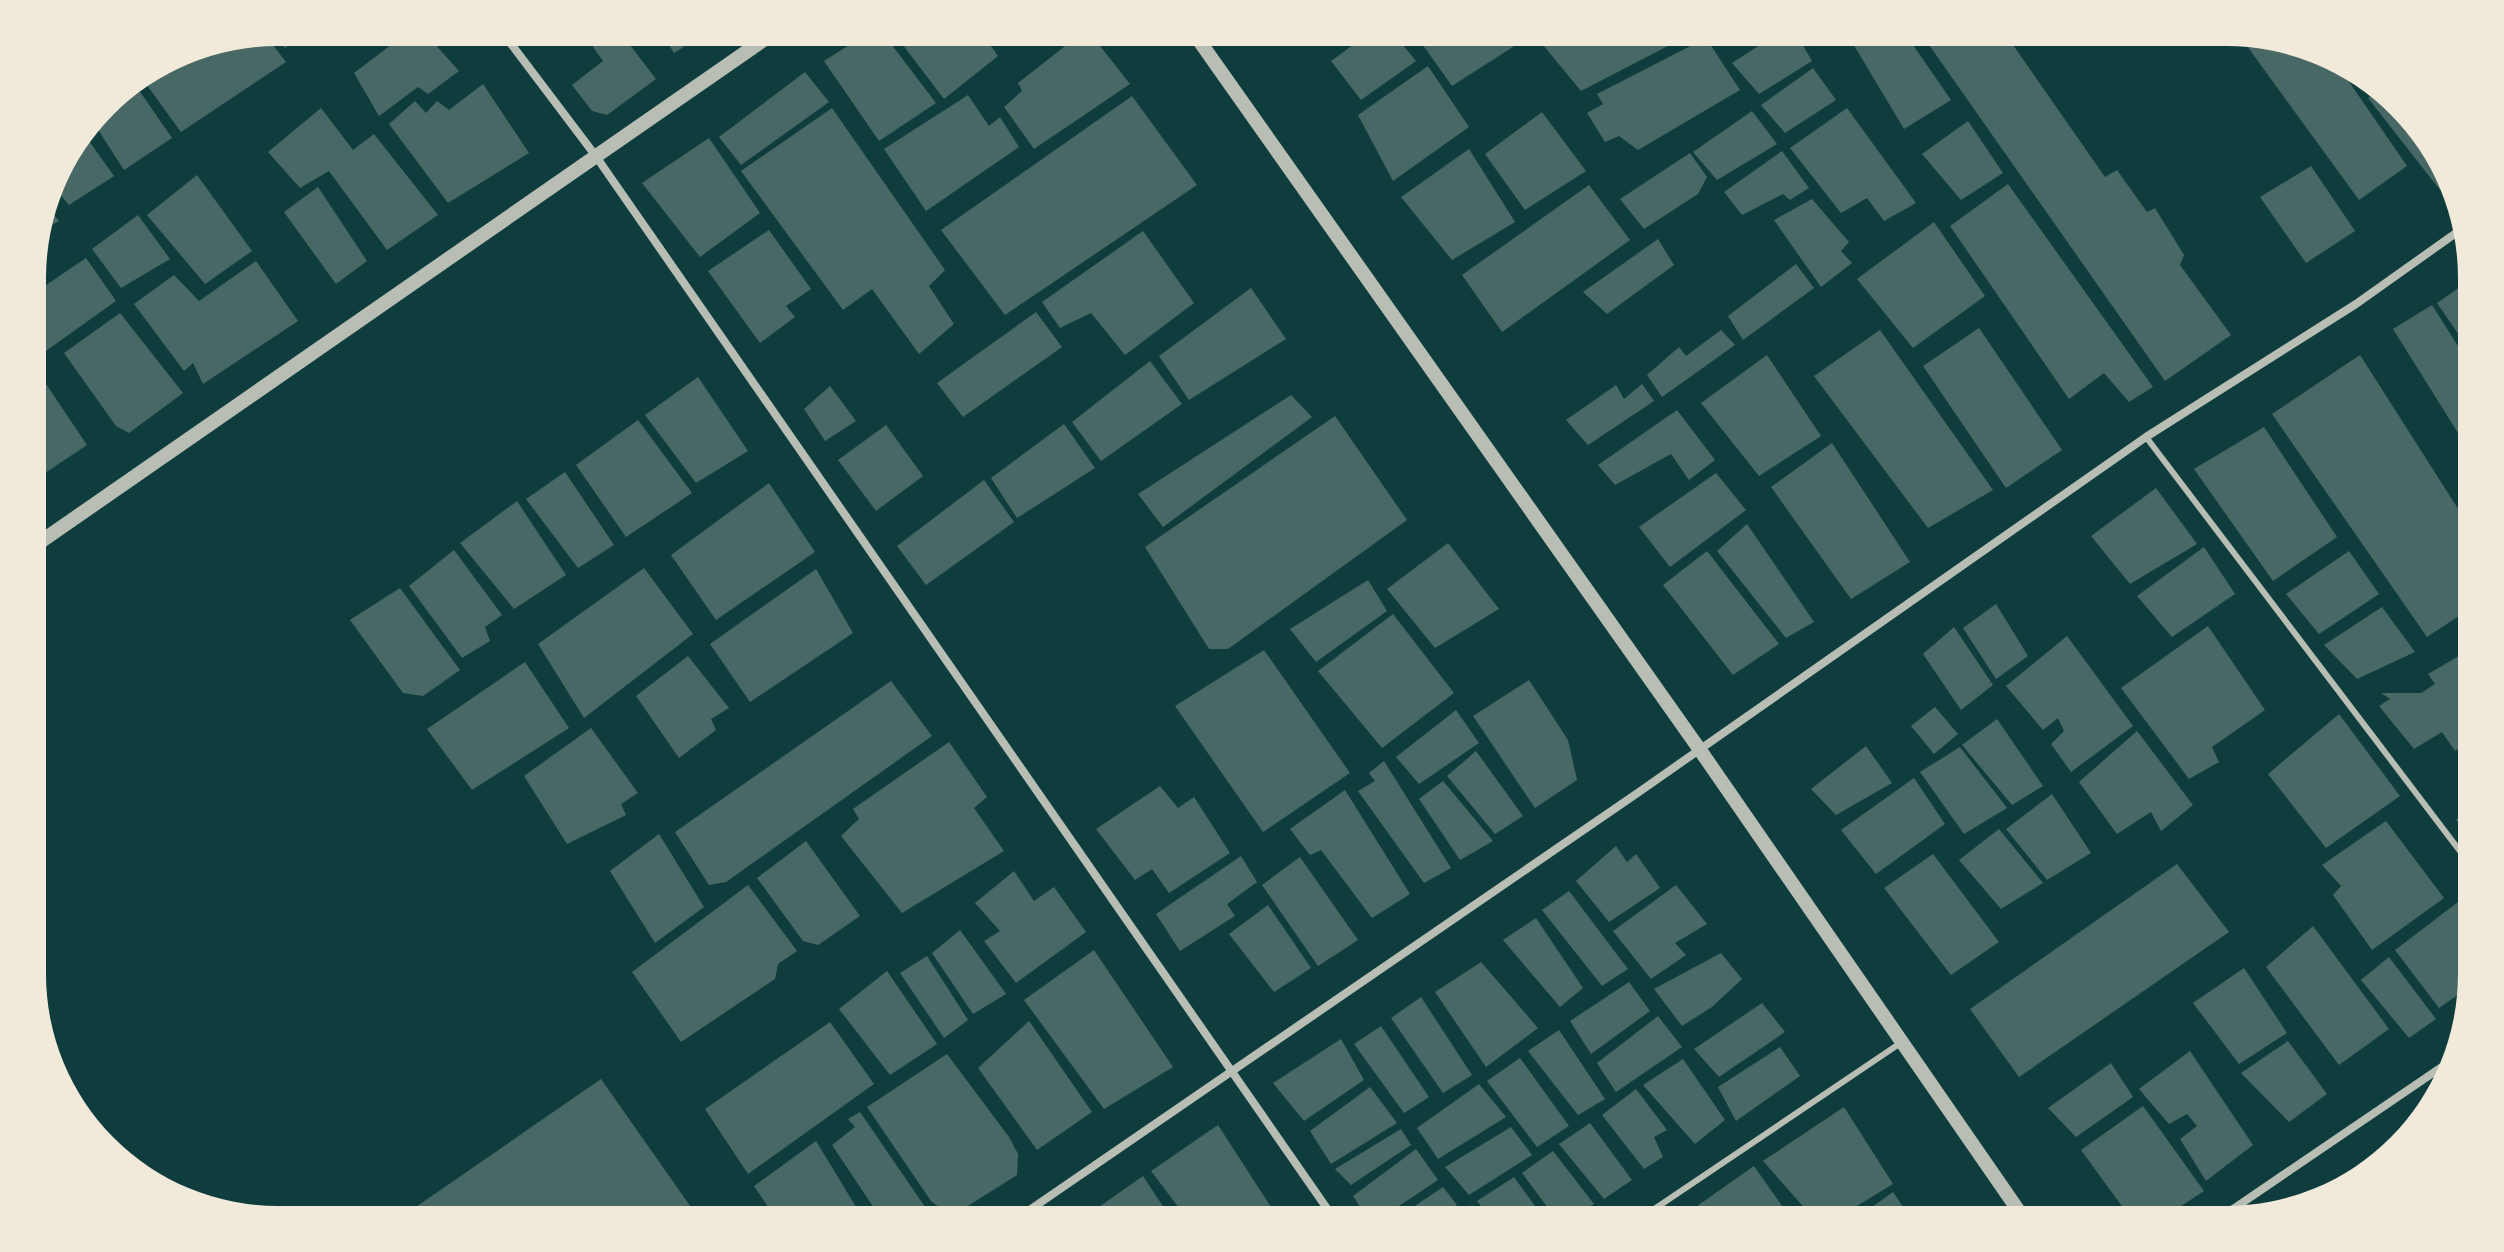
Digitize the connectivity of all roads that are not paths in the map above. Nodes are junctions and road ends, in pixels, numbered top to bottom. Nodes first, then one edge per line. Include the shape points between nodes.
1 (513, 46) edge
2 (755, 46) edge
3 (1203, 46) edge
4 (595, 155) junction
5 (2453, 235) edge
6 (2146, 437) junction
7 (46, 538) edge
8 (1700, 750) junction
9 (2458, 849) edge
10 (1902, 1042) junction
11 (1230, 1070) junction
12 (2437, 1070) edge
13 (1035, 1206) edge
14 (1325, 1206) edge
15 (1659, 1206) edge
16 (2015, 1206) edge
17 (2238, 1206) edge

1 - 4 street
2 - 4 street
3 - 8 street
4 - 7 street
4 - 11 street
5 - 6 street via 2356,304
6 - 8 street
6 - 9 lane
8 - 10 street
8 - 11 street
10 - 15 lane
10 - 16 street
11 - 13 street
11 - 14 street
12 - 17 street

